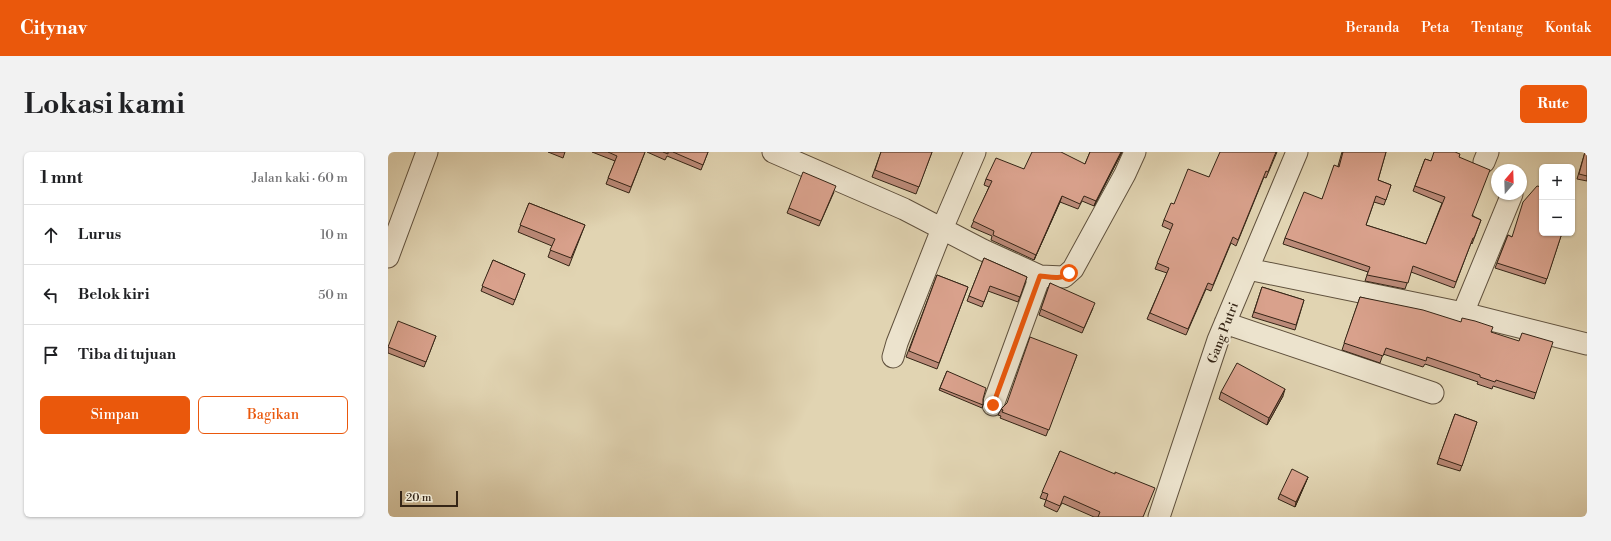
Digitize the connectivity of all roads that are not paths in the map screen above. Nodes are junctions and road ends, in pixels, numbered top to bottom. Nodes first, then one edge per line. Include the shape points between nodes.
1 (427, 152) edge
2 (773, 152) edge
3 (975, 152) edge
4 (1135, 152) edge
5 (1297, 152) edge
6 (1510, 200) edge
7 (942, 229) junction
8 (388, 257) edge
9 (1248, 269) junction
10 (1040, 276) junction
11 (1463, 314) junction
12 (1225, 323) junction
13 (1587, 344) edge
14 (893, 358) dead end
15 (1433, 393) dead end
16 (993, 405) dead end
17 (1159, 517) edge

1 - 8 street
2 - 7 street via 904,209
3 - 7 street
4 - 10 street via 1073,269 1064,277
5 - 9 street, Gang Putri
6 - 11 street
7 - 10 street
7 - 14 street
9 - 11 street
9 - 12 street, Gang Putri
10 - 16 street
11 - 13 street
12 - 15 street
12 - 17 street, Gang Putri

